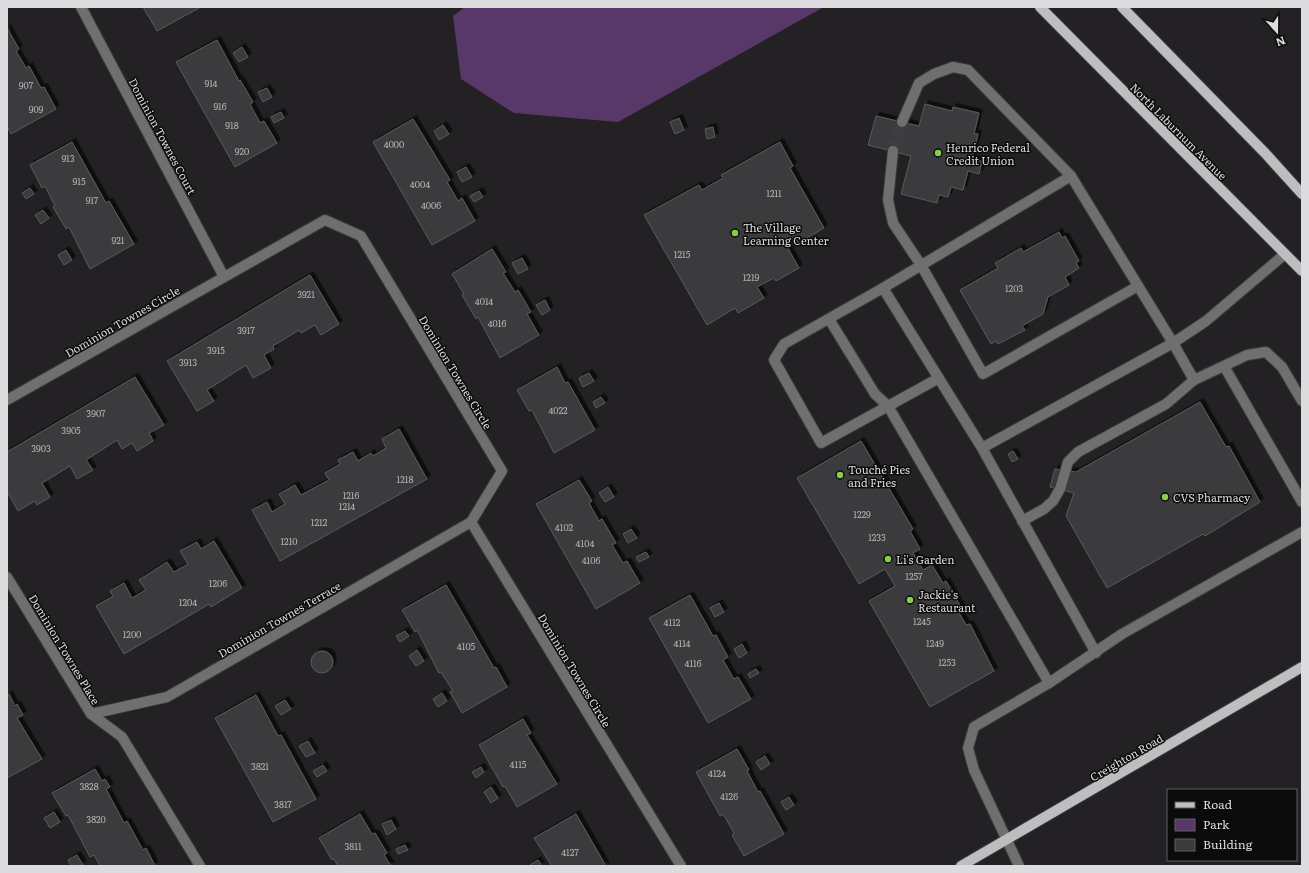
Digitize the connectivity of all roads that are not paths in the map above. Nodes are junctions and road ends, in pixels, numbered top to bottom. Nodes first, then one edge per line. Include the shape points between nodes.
1 (81, 7) edge
2 (1040, 7) edge
3 (1122, 7) edge
4 (902, 122) tunnel mouth
5 (893, 151) tunnel mouth
6 (1071, 176) junction
7 (1302, 194) edge
8 (1285, 254) junction
9 (921, 265) junction
10 (1302, 271) edge
11 (224, 277) junction
12 (1138, 286) junction
13 (883, 288) junction
14 (829, 319) junction
15 (1173, 343) junction
16 (1224, 366) junction
17 (939, 378) junction
18 (1194, 380) junction
19 (7, 400) edge
20 (1302, 400) edge
21 (888, 406) junction
22 (982, 448) junction
23 (1302, 502) edge
24 (1022, 521) junction
25 (471, 522) junction
26 (1302, 532) edge
27 (7, 577) edge
28 (1096, 653) junction
29 (1302, 667) edge
30 (1048, 683) junction
31 (90, 714) junction
32 (1007, 839) junction
33 (200, 866) edge
34 (681, 866) edge
35 (961, 866) edge
36 (1019, 866) edge

1 - 11 street, Dominion Townes Court
2 - 8 main road, North Laburnum Avenue
3 - 7 main road
4 - 6 street via 919,83 953,67 968,70
5 - 9 street via 888,200 893,223
6 - 9 street
6 - 12 street
8 - 10 main road, North Laburnum Avenue
8 - 15 street via 1206,321
9 - 12 street via 983,374
9 - 13 street
11 - 19 street, Dominion Townes Circle
11 - 25 street, Dominion Townes Circle via 325,220 361,236 502,471
12 - 15 street
13 - 14 street
13 - 17 street
14 - 21 street via 875,394
14 - 21 street via 784,344 774,360 821,444
15 - 18 street
15 - 22 street
16 - 18 street
16 - 20 street via 1247,355 1266,352 1282,366
16 - 23 street
17 - 21 street
17 - 22 street
18 - 24 street via 1166,404 1078,452 1068,462 1054,500 1044,509
21 - 30 street
22 - 24 street
24 - 28 street
25 - 31 street, Dominion Townes Terrace via 167,697
25 - 34 street, Dominion Townes Circle
26 - 28 street via 1122,634
27 - 31 street, Dominion Townes Place
28 - 30 street
29 - 32 main road, Creighton Road
30 - 32 street via 974,727 968,748 974,770
31 - 33 street, Dominion Townes Place via 122,737
32 - 35 main road, Creighton Road
32 - 36 street

